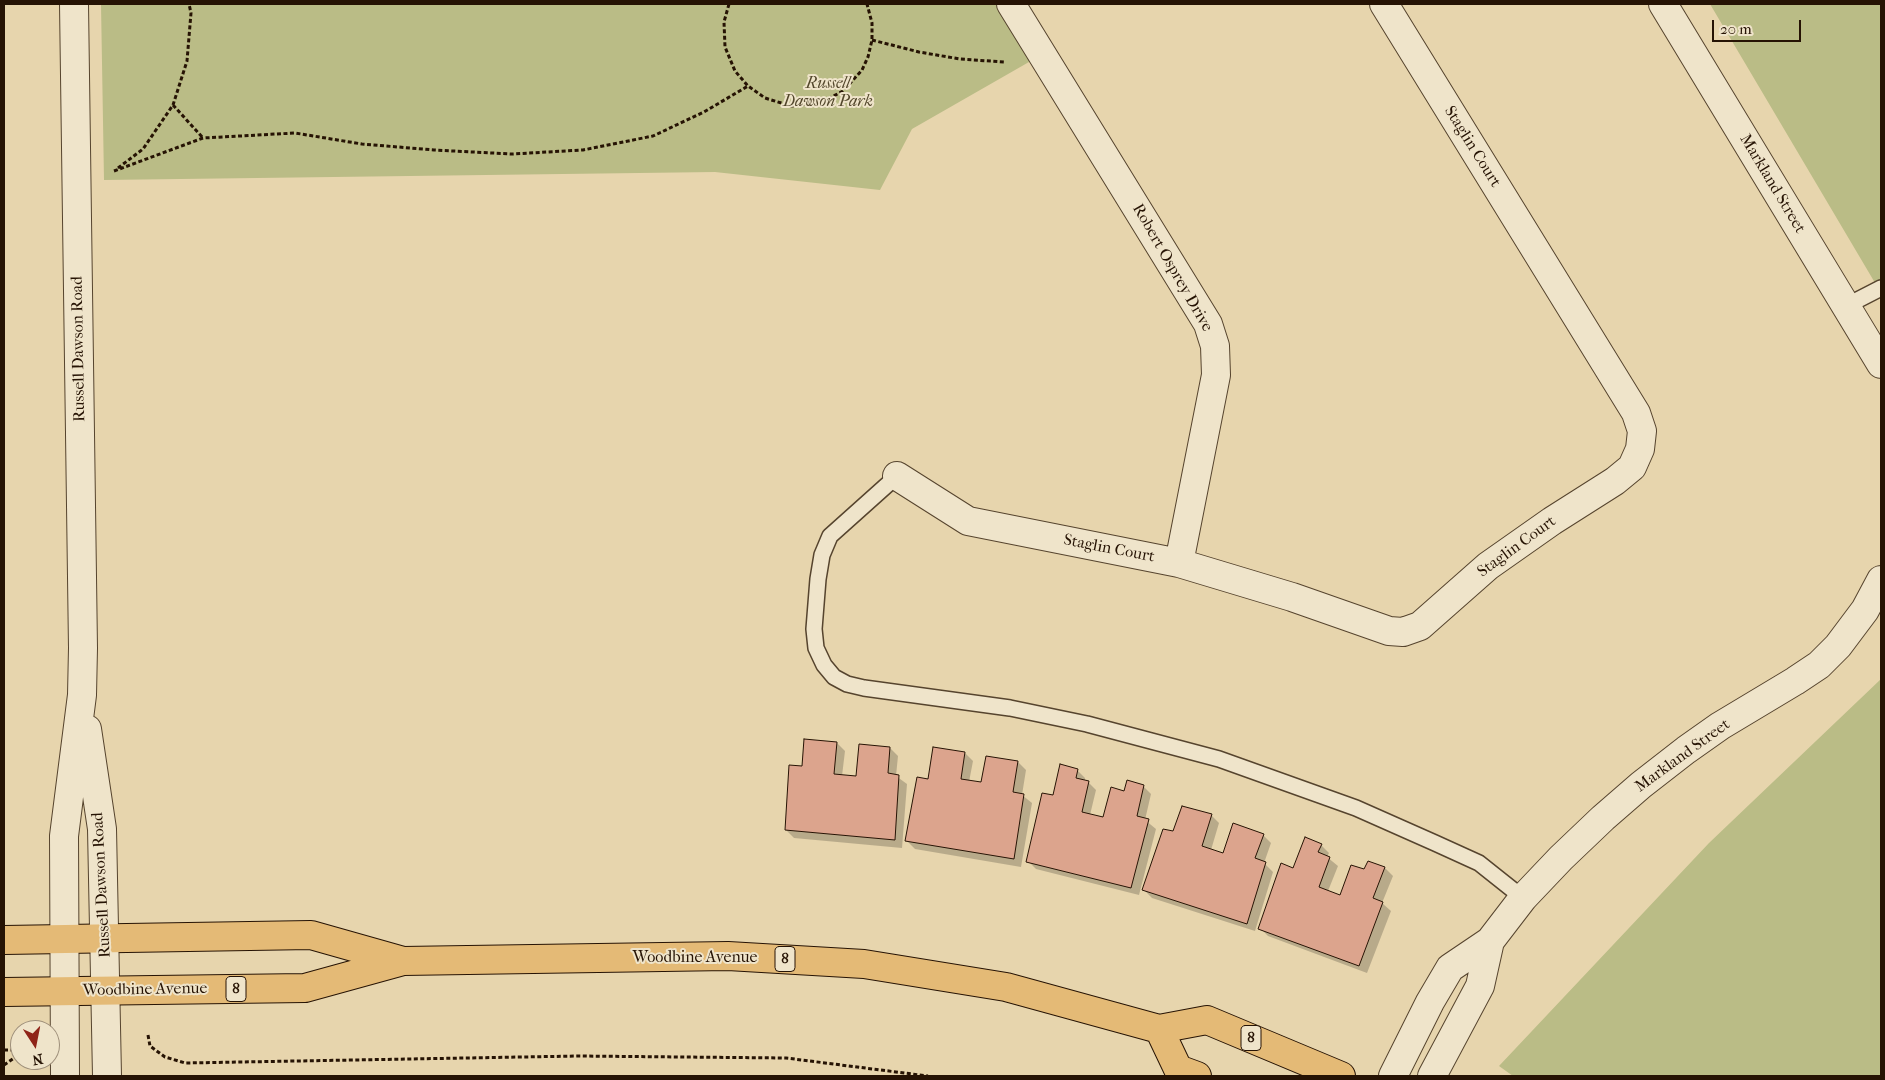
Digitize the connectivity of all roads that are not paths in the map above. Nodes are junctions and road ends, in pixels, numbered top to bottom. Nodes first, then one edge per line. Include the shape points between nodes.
1 (74, 4) edge
2 (1011, 4) edge
3 (1384, 4) edge
4 (1663, 4) edge
5 (1881, 288) edge
6 (1846, 306) junction
7 (1881, 364) edge
8 (897, 476) joint
9 (1179, 563) junction
10 (1881, 580) edge
11 (82, 695) junction
12 (1523, 898) junction
13 (65, 938) junction
14 (105, 938) junction
15 (4, 940) edge
16 (1490, 941) junction
17 (403, 961) junction
18 (106, 991) junction
19 (4, 992) edge
20 (64, 992) junction
21 (1159, 1029) junction
22 (65, 1076) edge
23 (108, 1076) edge
24 (1197, 1076) edge
25 (1340, 1076) edge
26 (1393, 1076) edge
27 (1432, 1076) edge

1 - 11 street, Russell Dawson Road
2 - 9 street, Robert Osprey Drive via 1208,324 1215,346 1216,375
3 - 9 street, Staglin Court via 1636,413 1642,431 1640,450 1632,466 1615,481 1488,566 1420,626 1403,632 1389,631
4 - 6 street, Markland Street
5 - 6 lane
6 - 7 street, Markland Street
8 - 9 street, Staglin Court via 968,521
8 - 12 lane via 830,536 822,555 814,629 816,648 834,677 864,688 1010,708 1087,724 1219,759 1356,808 1479,863
10 - 12 street, Markland Street via 1865,610 1819,665 1720,726 1641,784
11 - 13 street, Russell Dawson Road via 64,836
11 - 14 street, Russell Dawson Road via 102,829
12 - 16 street, Markland Street
13 - 14 main road, Woodbine Avenue / 8
13 - 15 main road, Woodbine Avenue / 8
13 - 20 street, Russell Dawson Road
14 - 17 main road, Woodbine Avenue / 8 via 311,935
14 - 18 street, Russell Dawson Road
16 - 26 street, Markland Street via 1450,968
16 - 27 street, Markland Street via 1480,986
17 - 18 main road, Woodbine Avenue / 8 via 305,988
17 - 21 main road, Woodbine Avenue / 8 via 728,956 864,964 1006,987
18 - 20 main road, Woodbine Avenue / 8
18 - 23 street, Russell Dawson Road
19 - 20 main road, Woodbine Avenue / 8
20 - 22 street, Russell Dawson Road
21 - 24 main road via 1178,1069
21 - 25 main road, Woodbine Avenue / 8 via 1207,1020

